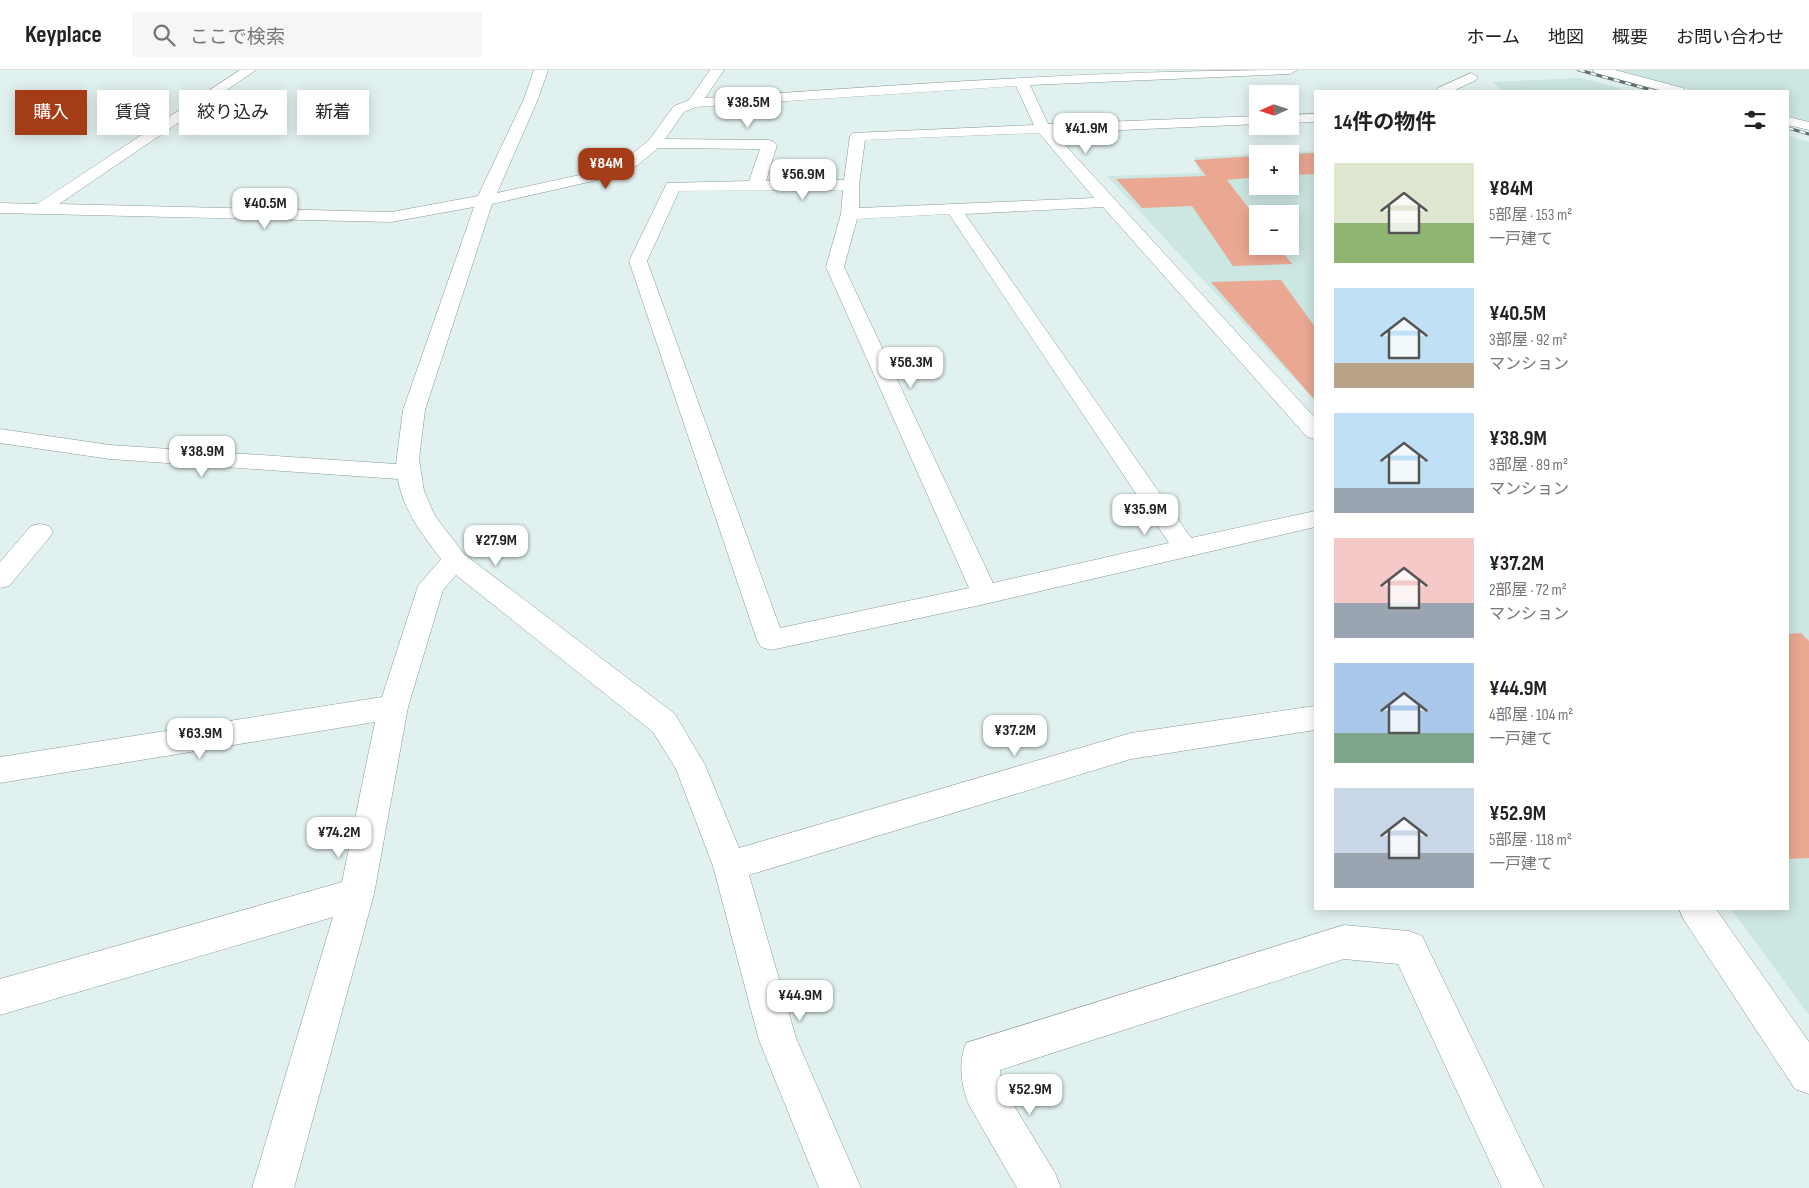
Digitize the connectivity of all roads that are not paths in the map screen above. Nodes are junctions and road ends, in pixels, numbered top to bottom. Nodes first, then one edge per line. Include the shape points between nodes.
1 (249, 70) edge
2 (541, 70) edge
3 (717, 70) edge
4 (1290, 70) edge
5 (1449, 70) edge
6 (1600, 70) edge
7 (1225, 72) edge
8 (849, 82) dead end
9 (1021, 82) junction
10 (1444, 90) edge
11 (1674, 90) edge
12 (838, 94) junction
13 (694, 103) junction
14 (1314, 118) edge
15 (1299, 119) edge
16 (1249, 120) edge
17 (1789, 121) edge
18 (1809, 126) edge
19 (1043, 128) junction
20 (654, 143) junction
21 (756, 185) junction
22 (851, 185) junction
23 (485, 200) junction
24 (1107, 202) junction
25 (0, 208) edge
26 (41, 209) junction
27 (954, 210) junction
28 (850, 214) junction
29 (1314, 431) edge
30 (0, 436) edge
31 (409, 472) junction
32 (1314, 518) edge
33 (40, 532) dead end
34 (1184, 547) junction
35 (455, 560) junction
36 (0, 579) edge
37 (985, 594) junction
38 (393, 707) junction
39 (1314, 718) edge
40 (0, 770) edge
41 (730, 866) junction
42 (357, 894) junction
43 (1697, 910) edge
44 (0, 997) edge
45 (1809, 1075) edge
46 (273, 1188) edge
47 (840, 1188) edge
48 (1040, 1188) edge
49 (1523, 1188) edge

1 - 26 street
2 - 23 street
3 - 13 street
4 - 7 street
5 - 10 street via 1471,77
6 - 11 street
7 - 9 street
8 - 12 street
9 - 12 street via 936,82
9 - 19 street
12 - 13 street
13 - 20 street via 679,109
14 - 15 street
16 - 19 street
17 - 18 street
19 - 22 street via 858,136
19 - 24 street
20 - 21 street via 769,145
20 - 23 street via 632,162 609,173
21 - 22 street
21 - 37 street via 673,186 638,261 771,640
22 - 28 street
23 - 26 street via 390,217
23 - 31 street via 414,410 407,460
24 - 27 street
24 - 29 street
25 - 26 street
27 - 28 street
27 - 34 street
28 - 37 street via 835,267
30 - 31 street via 110,452
31 - 35 street via 412,491 424,519
32 - 34 street
33 - 36 street
34 - 37 street
35 - 38 street via 431,586
35 - 41 street via 664,723 690,765
38 - 40 street
38 - 42 street
39 - 41 street via 1131,746
41 - 47 street via 778,1040
42 - 44 street
42 - 46 street
43 - 45 street
48 - 49 street via 983,1091 980,1057 1344,942 1409,948

